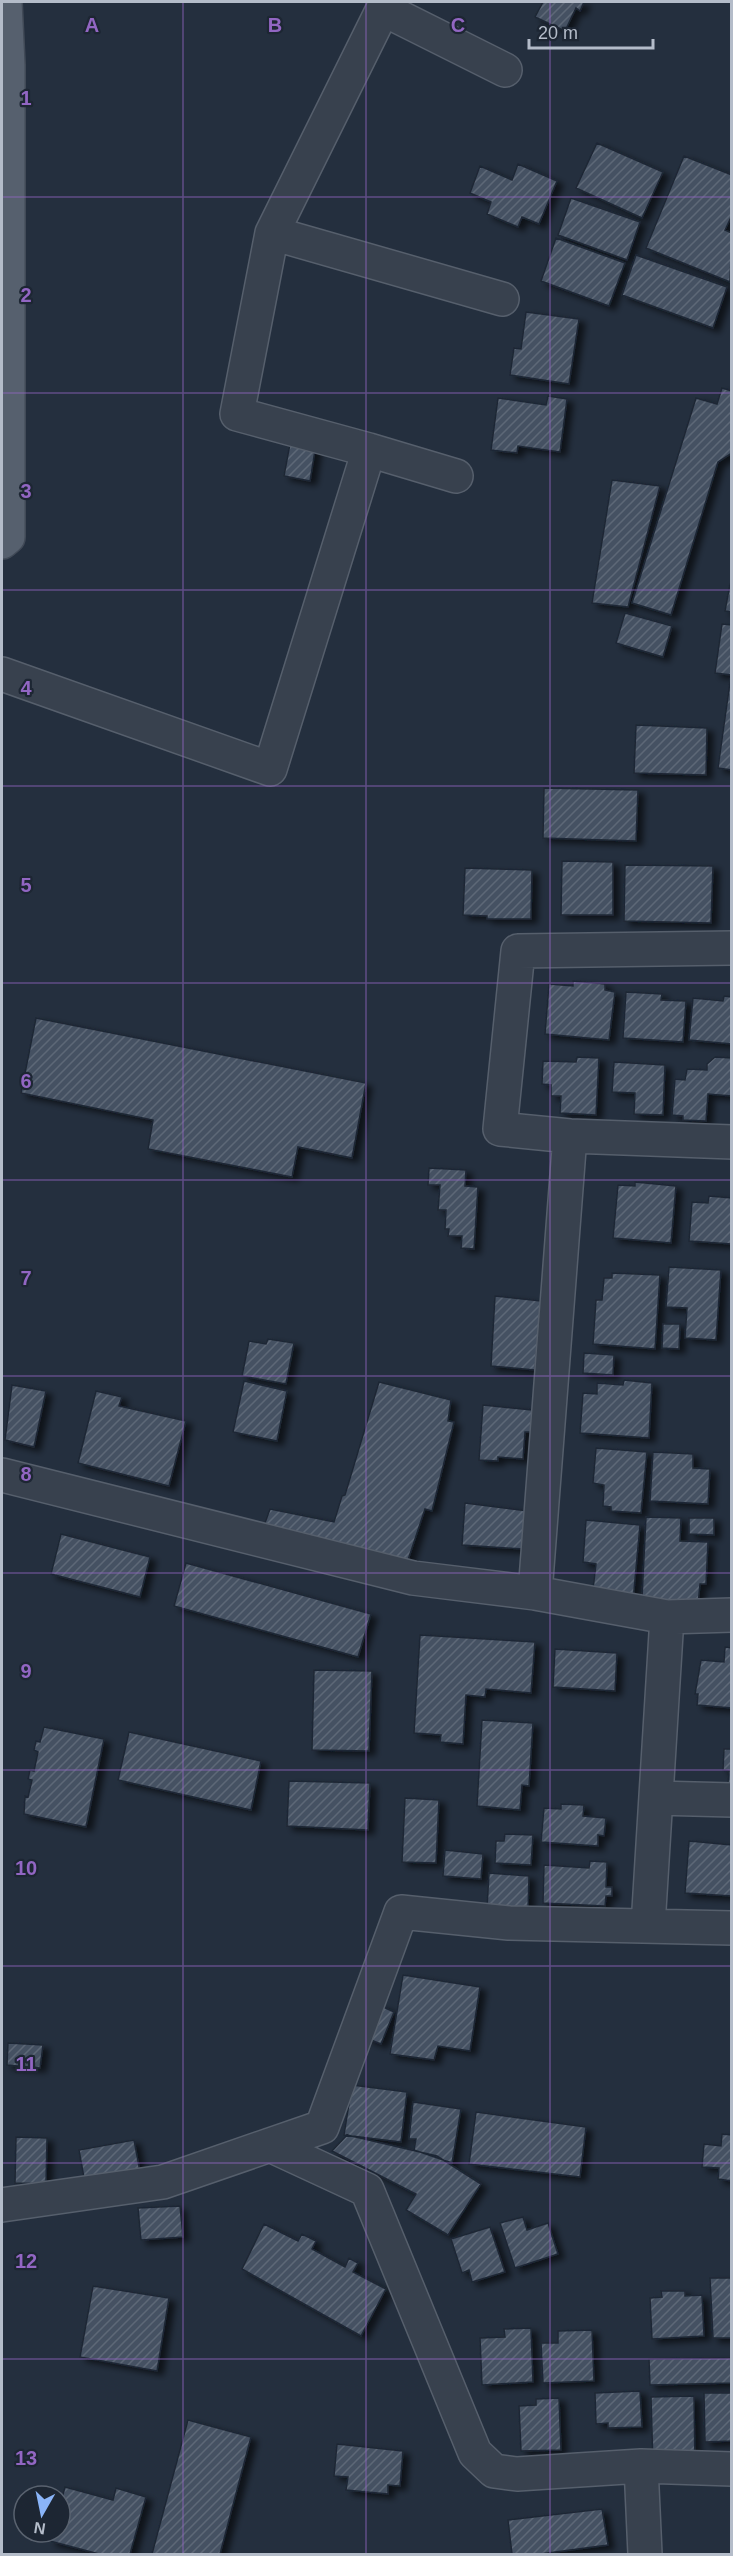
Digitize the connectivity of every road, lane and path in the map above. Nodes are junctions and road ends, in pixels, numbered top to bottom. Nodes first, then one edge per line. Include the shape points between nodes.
1 (5, 2) edge
2 (505, 70) dead end
3 (272, 233) junction
4 (502, 299) dead end
5 (369, 450) junction
6 (456, 476) dead end
7 (2, 542) edge
8 (2, 674) edge
9 (732, 948) edge
10 (570, 1136) junction
11 (732, 1142) edge
12 (2, 1475) edge
13 (536, 1593) junction
14 (732, 1615) edge
15 (667, 1617) junction
16 (656, 1798) junction
17 (732, 1800) edge
18 (648, 1926) junction
19 (732, 1928) edge
20 (270, 2145) junction
21 (2, 2205) edge
22 (641, 2466) junction
23 (732, 2469) edge
24 (645, 2554) edge

1 - 7 main road via 8,537
2 - 3 street via 383,9
3 - 4 street
3 - 5 street via 237,414
5 - 6 street
5 - 8 street via 270,769
9 - 10 street via 518,951 500,1129
10 - 11 street
10 - 13 street
12 - 13 street via 413,1578
13 - 15 street
14 - 15 street
15 - 16 street
16 - 17 street
16 - 18 street
18 - 19 street
18 - 20 street via 509,1923 400,1912 322,2127
20 - 21 street via 163,2182
20 - 22 street via 367,2190 475,2453 494,2471 517,2474
22 - 23 street
22 - 24 street

